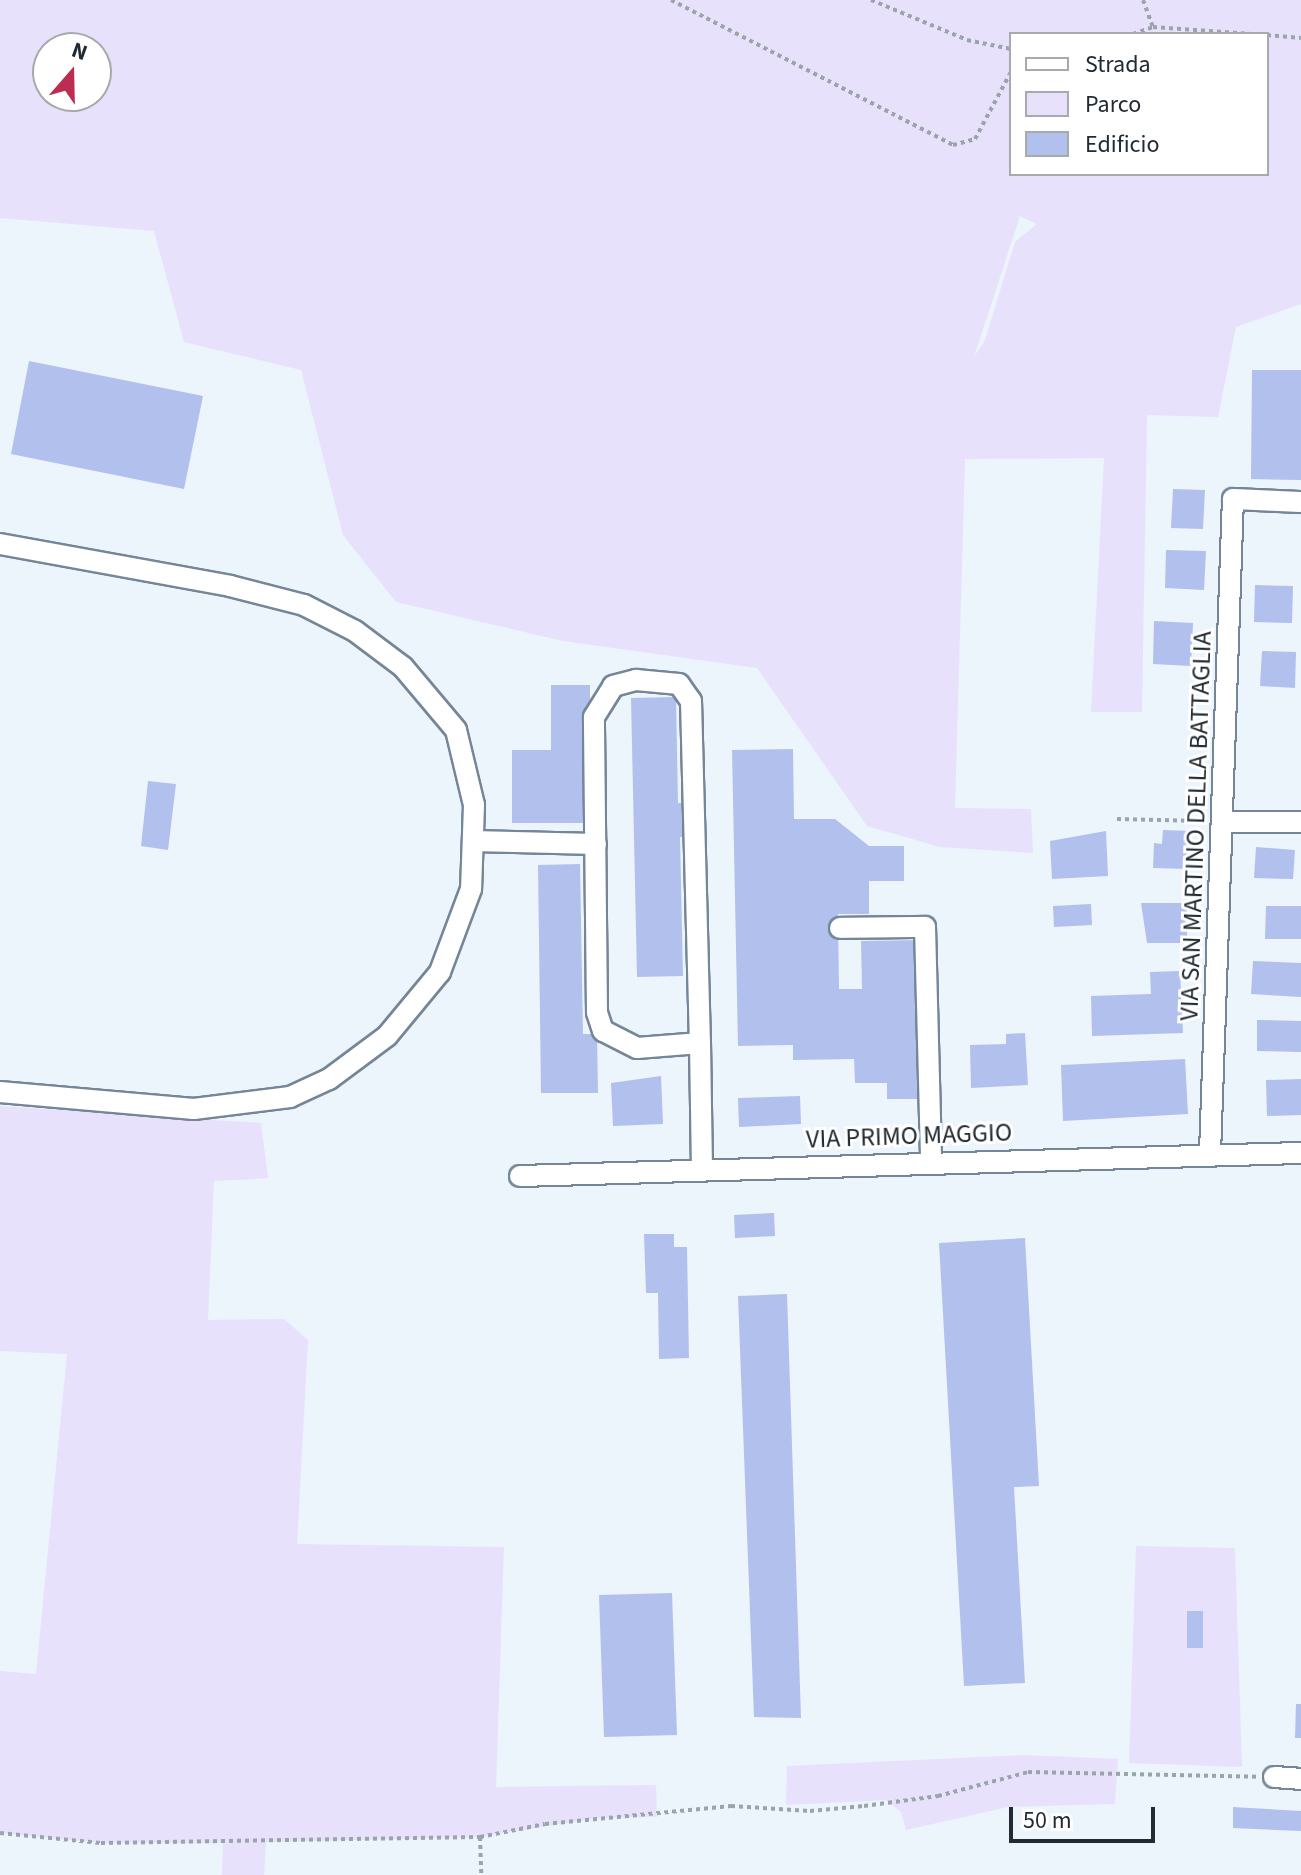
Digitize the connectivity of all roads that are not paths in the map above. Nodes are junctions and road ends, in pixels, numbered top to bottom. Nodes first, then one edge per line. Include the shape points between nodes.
1 (1301, 502) edge
2 (0, 544) edge
3 (1224, 822) junction
4 (1301, 822) edge
5 (473, 841) junction
6 (596, 844) junction
7 (840, 928) dead end
8 (700, 1043) junction
9 (0, 1092) edge
10 (1210, 1153) junction
11 (1301, 1153) edge
12 (931, 1161) junction
13 (702, 1168) junction
14 (520, 1176) dead end
15 (1274, 1777) road end
16 (1301, 1779) edge

1 - 3 street, VIA SAN MARTINO DELLA BATTAGLIA via 1233,499
2 - 5 street via 230,586 304,605 355,631 403,667 456,730 469,766
3 - 4 street
3 - 10 street, VIA SAN MARTINO DELLA BATTAGLIA
5 - 6 street
5 - 9 street via 471,889 440,972 387,1036 329,1079 290,1097 194,1109
6 - 8 street via 597,1012 603,1031 637,1048
6 - 8 street via 599,700 613,686 636,680 679,684 691,701
7 - 12 street via 925,927
8 - 13 street
10 - 11 street, VIA PRIMO MAGGIO
10 - 12 street, VIA PRIMO MAGGIO
12 - 13 street, VIA PRIMO MAGGIO
13 - 14 street, VIA PRIMO MAGGIO
15 - 16 street

